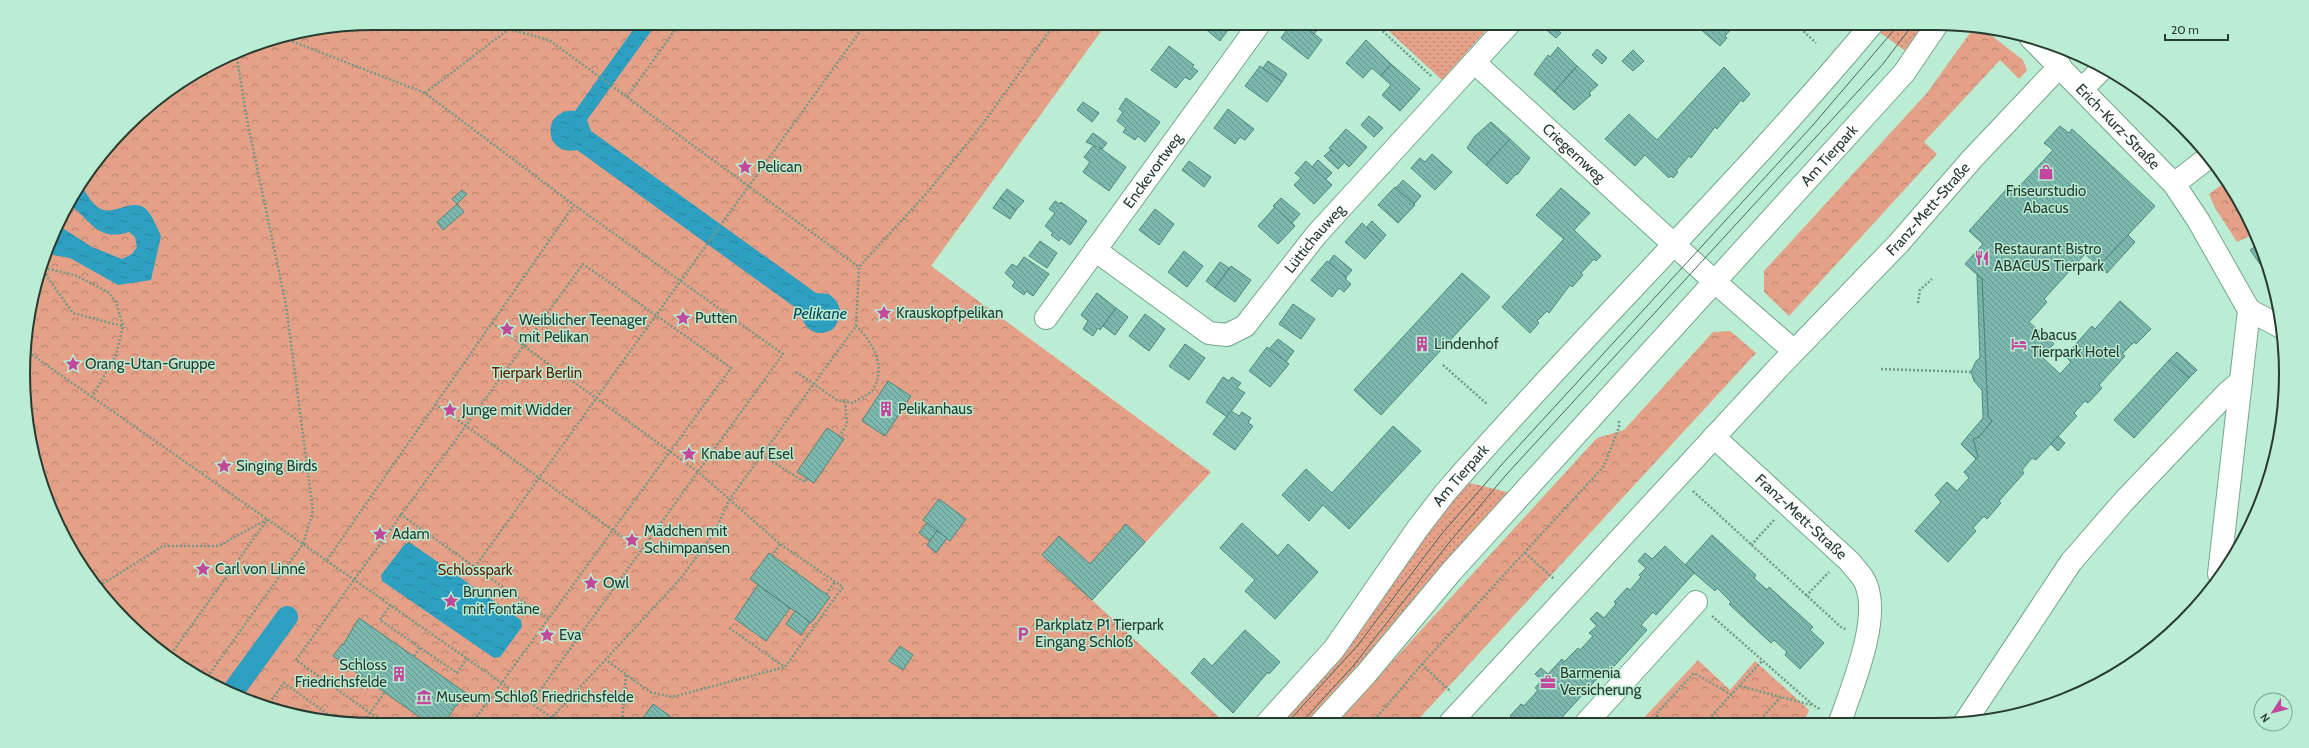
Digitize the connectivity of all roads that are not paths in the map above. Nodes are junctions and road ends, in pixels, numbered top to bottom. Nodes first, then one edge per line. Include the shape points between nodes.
1 (1255, 30) edge
2 (1504, 30) edge
3 (1866, 30) edge
4 (1933, 30) edge
5 (2040, 46) edge
6 (1474, 62) junction
7 (2060, 66) junction
8 (2099, 72) edge
9 (2082, 89) junction
10 (2204, 160) edge
11 (2174, 184) junction
12 (1673, 243) junction
13 (1095, 250) junction
14 (1715, 282) junction
15 (2249, 310) junction
16 (1046, 318) dead end
17 (2275, 324) edge
18 (1794, 351) junction
19 (2241, 382) junction
20 (1714, 437) junction
21 (2220, 567) edge
22 (1696, 602) road end
23 (1969, 716) edge
24 (1272, 718) edge
25 (1326, 718) edge
26 (1455, 718) edge
27 (1591, 718) edge
28 (1841, 718) edge

1 - 13 street, Enckevortweg
2 - 6 street, Lüttichauweg
3 - 12 street, Am Tierpark via 1824,81 1712,205
4 - 14 street, Am Tierpark via 1904,74
5 - 7 street, Erich-Kurz-Straße
6 - 12 street, Criegernweg
6 - 13 street, Lüttichauweg via 1316,235 1245,326 1227,335 1209,333
7 - 9 street, Erich-Kurz-Straße
7 - 18 street, Franz-Mett-Straße via 1972,159 1898,244
8 - 9 street
9 - 11 street, Erich-Kurz-Straße
10 - 11 street
11 - 15 street, Erich-Kurz-Straße via 2198,220
12 - 14 street
12 - 24 street, Am Tierpark via 1445,493 1334,649
13 - 16 street, Enckevortweg
14 - 18 street
14 - 25 street, Am Tierpark via 1451,572
15 - 17 street
15 - 19 street
18 - 20 street, Franz-Mett-Straße
19 - 21 street
19 - 23 street via 2227,393 2124,501 2071,562
20 - 26 street
20 - 28 street, Franz-Mett-Straße via 1844,557 1865,582 1870,600 1868,634
22 - 27 street

